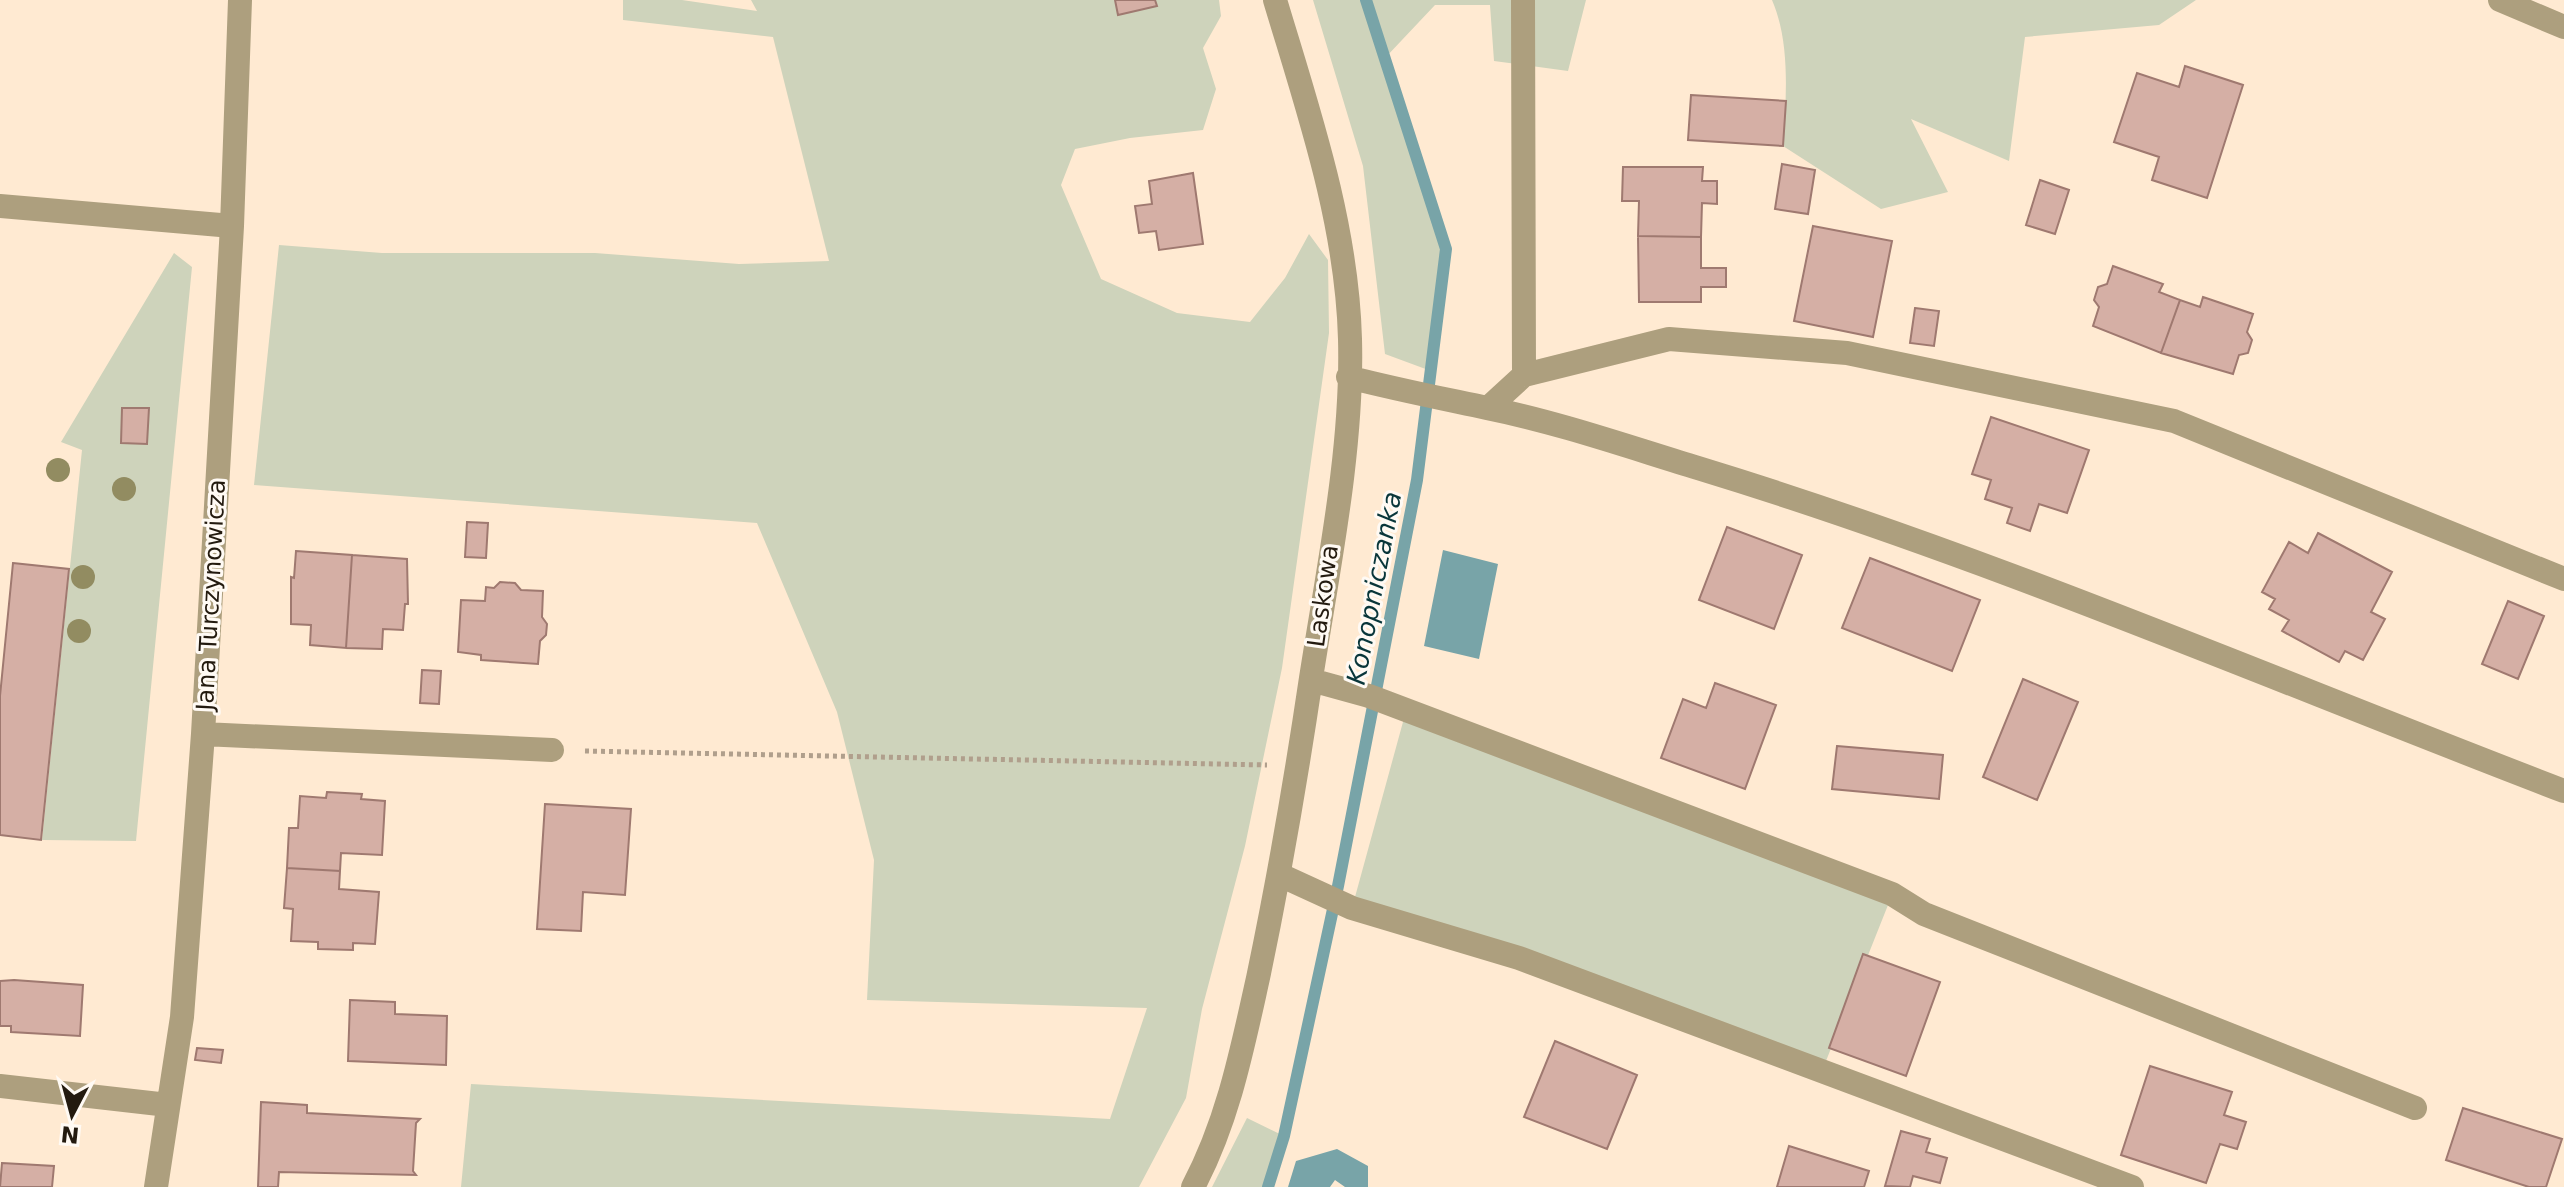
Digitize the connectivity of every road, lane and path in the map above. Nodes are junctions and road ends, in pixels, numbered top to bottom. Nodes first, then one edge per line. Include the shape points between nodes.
1 (240, 0) edge
2 (1275, 0) edge
3 (1523, 0) edge
4 (2500, 0) edge
5 (2564, 27) edge
6 (0, 206) edge
7 (232, 226) junction
8 (1524, 375) junction
9 (1348, 377) junction
10 (1488, 408) junction
11 (2564, 579) edge
12 (1311, 680) junction
13 (203, 734) junction
14 (552, 750) joint
15 (1300, 766) junction
16 (2564, 791) edge
17 (1280, 875) junction
18 (0, 1086) edge
19 (168, 1105) junction
20 (2415, 1108) dead end
21 (156, 1187) edge
22 (1193, 1187) edge
23 (2132, 1187) edge

1 - 7 street, Jana Turczynowicza
2 - 9 street, Laskowa via 1339,237 1350,330
3 - 8 street
4 - 5 street
6 - 7 street
7 - 13 street, Jana Turczynowicza
8 - 10 street
8 - 11 street via 1669,339 1847,353 2174,421
9 - 10 street
9 - 12 street, Laskowa via 1345,437
10 - 16 street via 1699,468 2058,591
12 - 15 street, Laskowa
12 - 20 street via 1369,696 1892,894 1924,914
13 - 14 street
13 - 19 street, Jana Turczynowicza via 182,1017
14 - 15 path
15 - 17 street, Laskowa
17 - 22 street, Laskowa via 1233,1090
17 - 23 street via 1352,908 1519,958
18 - 19 street
19 - 21 street, Jana Turczynowicza

